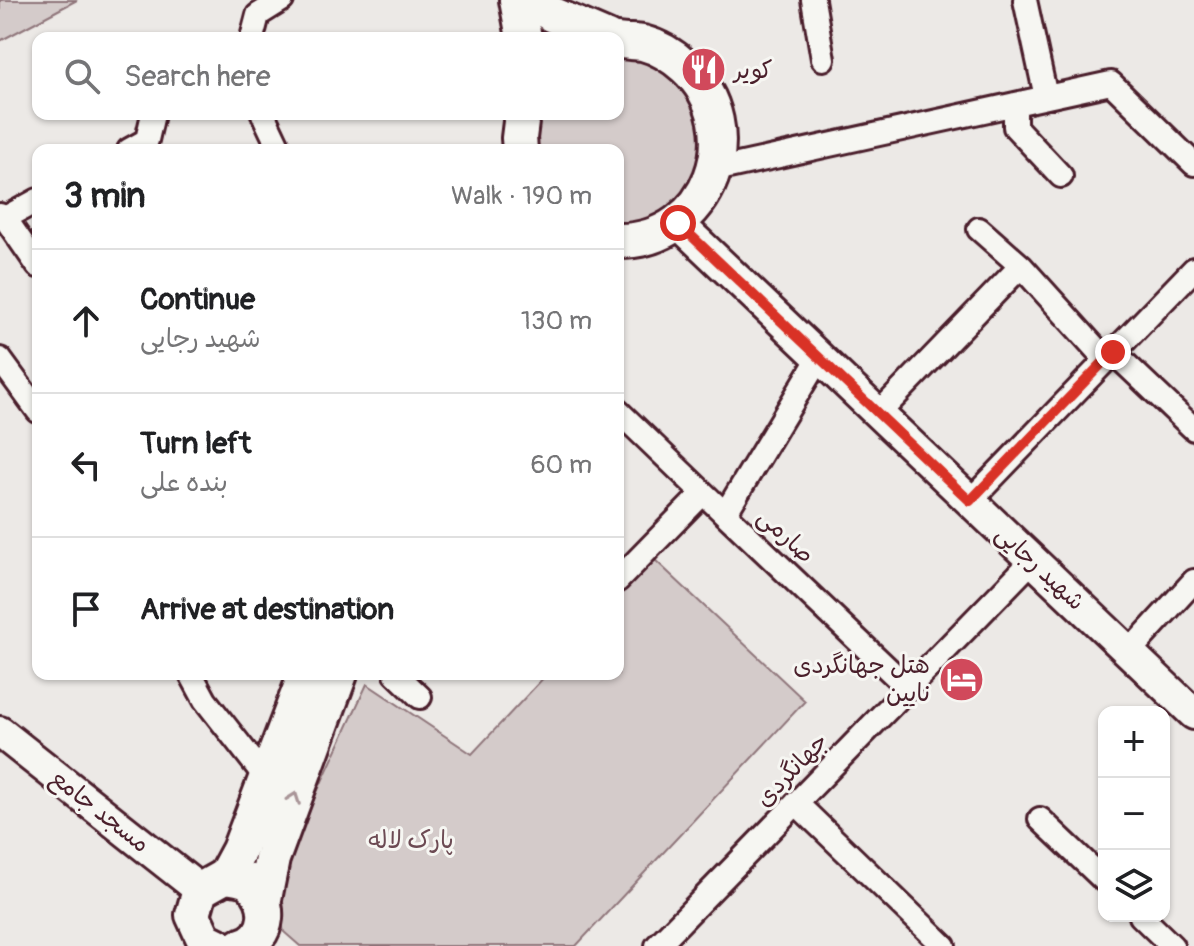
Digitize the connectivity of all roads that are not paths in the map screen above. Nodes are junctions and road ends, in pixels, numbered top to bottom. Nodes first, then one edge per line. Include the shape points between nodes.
1 (282, 0) edge
2 (517, 0) edge
3 (534, 0) edge
4 (813, 0) edge
5 (1025, 0) edge
6 (254, 32) edge
7 (523, 32) edge
8 (593, 32) edge
9 (624, 41) edge
10 (823, 59) dead end
11 (1046, 97) junction
12 (1015, 104) junction
13 (151, 120) edge
14 (266, 120) edge
15 (521, 120) edge
16 (145, 144) edge
17 (277, 144) edge
18 (520, 144) edge
19 (1194, 164) edge
20 (715, 170) junction
21 (1061, 176) dead end
22 (32, 203) edge
23 (2, 217) edge
24 (678, 223) junction
25 (979, 229) dead end
26 (624, 240) edge
27 (32, 258) edge
28 (1021, 266) junction
29 (1194, 269) edge
30 (1110, 356) junction
31 (819, 358) junction
32 (0, 359) edge
33 (32, 403) edge
34 (878, 414) junction
35 (624, 417) edge
36 (1194, 429) edge
37 (703, 493) junction
38 (970, 501) junction
39 (725, 514) junction
40 (1032, 561) junction
41 (624, 574) edge
42 (1194, 581) edge
43 (1129, 652) junction
44 (194, 680) edge
45 (303, 680) edge
46 (338, 680) edge
47 (402, 680) edge
48 (908, 688) junction
49 (420, 697) dead end
50 (1194, 714) edge
51 (0, 732) edge
52 (266, 778) junction
53 (796, 803) junction
54 (1040, 819) dead end
55 (272, 859) junction
56 (221, 872) junction
57 (1098, 874) edge
58 (264, 899) junction
59 (1147, 922) edge
60 (236, 944) edge
61 (657, 946) edge
62 (944, 946) edge
63 (1172, 946) edge

1 - 6 street via 258,15
2 - 7 main road
3 - 8 main road via 551,14
4 - 10 street
5 - 11 street
9 - 20 main road via 644,43 674,57 698,79 713,107 719,139
11 - 12 street
11 - 19 street via 1111,83
12 - 20 street
12 - 21 street via 1015,127
13 - 16 street
14 - 17 street
15 - 18 main road
20 - 24 main road via 701,199
22 - 23 street
23 - 27 street
24 - 26 main road via 655,235
24 - 31 main road, شهید رجایی
25 - 28 street
28 - 30 street
28 - 34 street
29 - 30 street
30 - 36 street
30 - 38 street
31 - 34 main road, شهید رجایی
31 - 39 street, صارمی
32 - 33 street
34 - 38 main road, شهید رجایی
35 - 37 street
37 - 39 street
37 - 41 street
38 - 40 main road, شهید رجایی
39 - 48 street, صارمی
40 - 43 main road, شهید رجایی
40 - 48 street, جهانگردی
42 - 43 street
43 - 50 main road, شهید رجایی
44 - 52 street
45 - 52 main road
55 -> 46 main road
47 - 49 street
48 - 53 street, جهانگردی
51 - 56 main road, مسجد جامع
52 - 56 main road
53 - 61 street, جهانگردی
53 - 62 street
54 - 57 street
55 - 56 main road
55 - 58 main road
56 - 58 main road via 248,881
56 - 60 main road via 193,915
58 - 60 main road via 266,919
59 - 63 street

